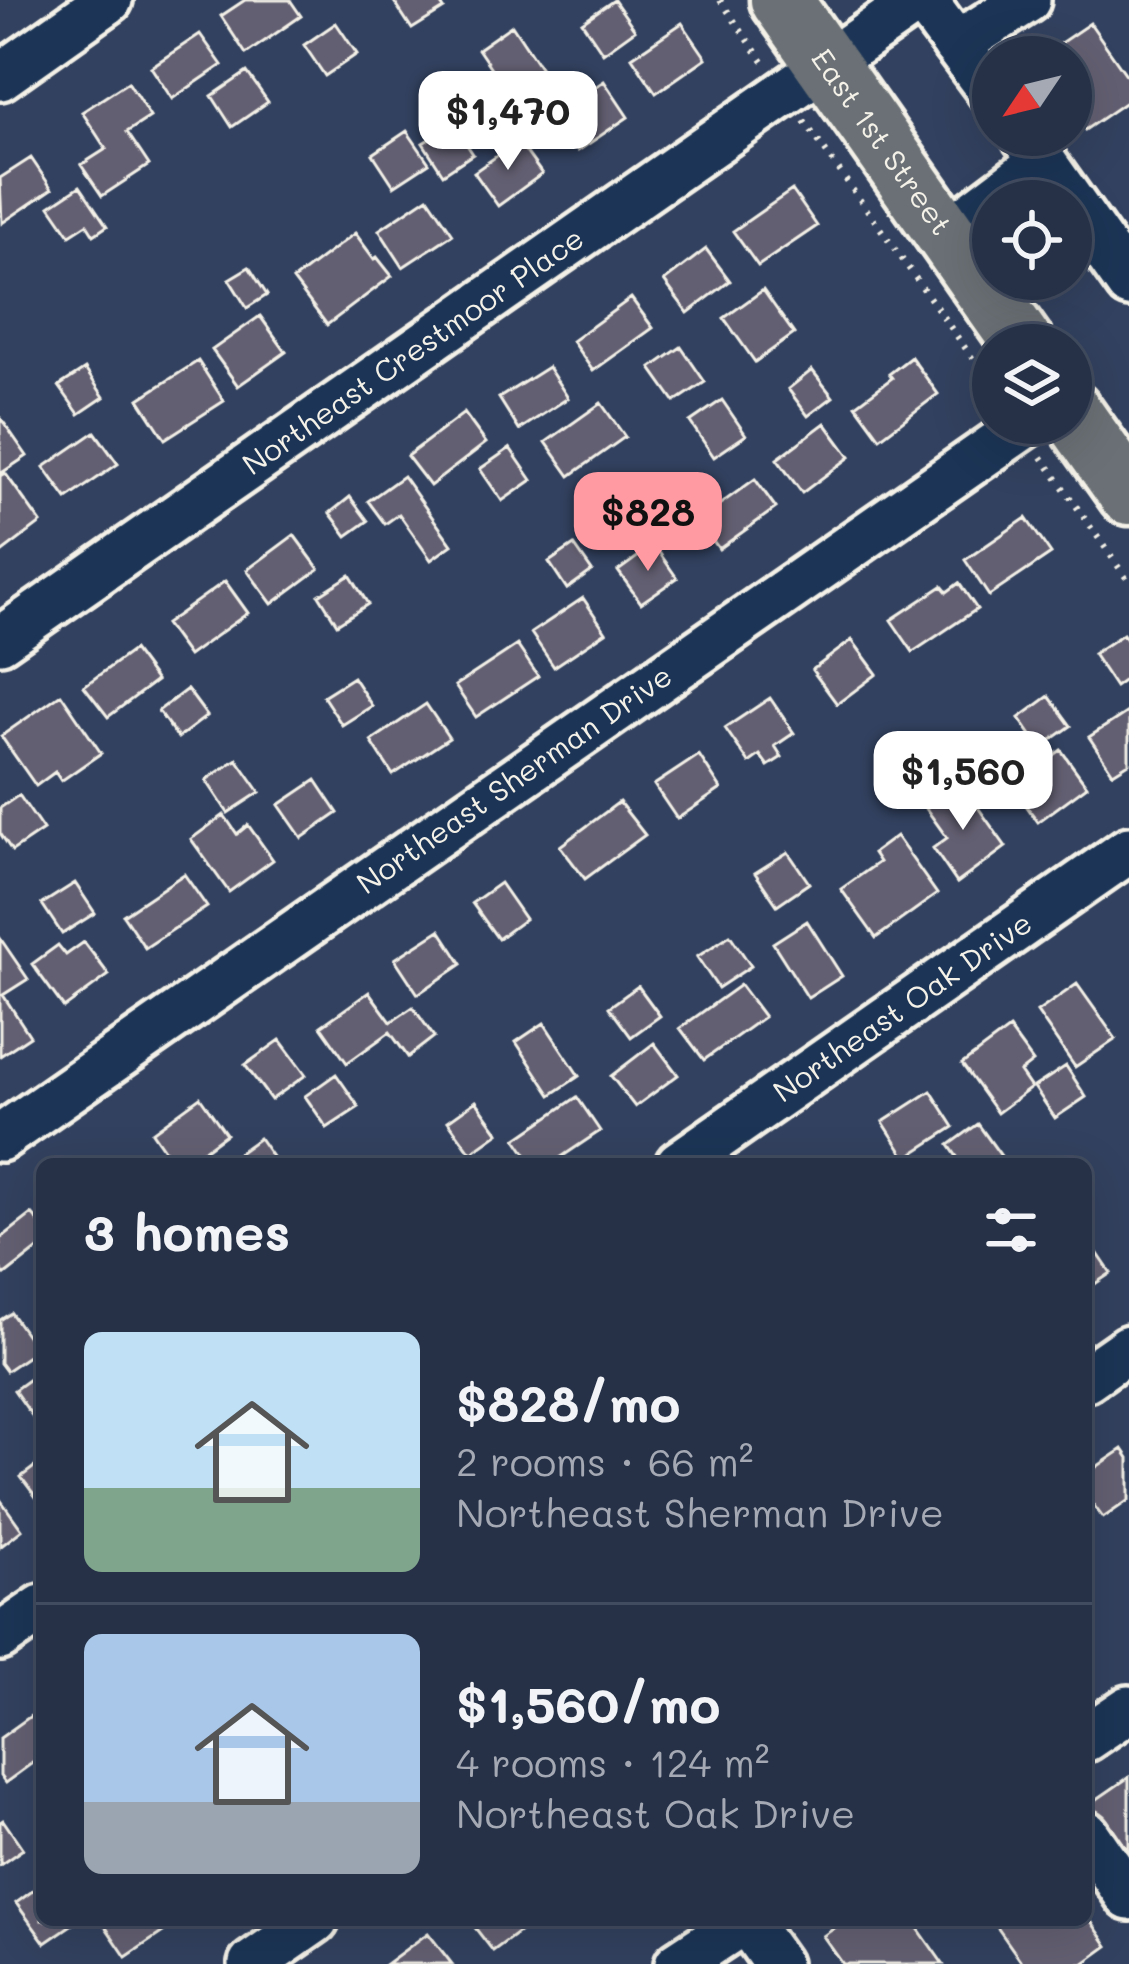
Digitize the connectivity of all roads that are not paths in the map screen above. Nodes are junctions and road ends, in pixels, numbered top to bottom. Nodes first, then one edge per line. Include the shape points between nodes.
1 (110, 0) edge
2 (781, 0) edge
3 (921, 0) edge
4 (1028, 0) edge
5 (956, 46) junction
6 (972, 67) edge
7 (0, 76) edge
8 (806, 79) junction
9 (1025, 156) edge
10 (1039, 156) edge
11 (946, 234) junction
12 (1129, 284) edge
13 (1009, 324) edge
14 (1007, 444) edge
15 (1068, 444) edge
16 (1128, 493) edge
17 (0, 640) edge
18 (1129, 850) edge
19 (0, 1138) edge
20 (688, 1158) edge
21 (1129, 1348) edge
22 (1092, 1374) edge
23 (36, 1612) edge
24 (0, 1637) edge
25 (1129, 1709) edge
26 (1092, 1734) edge
27 (1092, 1843) edge
28 (1129, 1897) edge
29 (306, 1926) edge
30 (737, 1926) edge
31 (750, 1926) edge
32 (252, 1964) edge
33 (679, 1964) edge
34 (777, 1964) edge

1 - 7 street
2 - 8 main road, East 1st Street
3 - 5 street
3 - 8 street, Northeast Crestmoor Place
4 - 5 street
5 - 6 street
8 - 11 main road, East 1st Street
8 - 17 street, Northeast Crestmoor Place
9 - 11 street
10 - 12 street
11 - 13 main road, East 1st Street
14 - 19 street, Northeast Sherman Drive
15 - 16 main road
18 - 20 street, Northeast Oak Drive
21 - 22 street
23 - 24 street
25 - 26 street
27 - 28 street
29 - 32 street
30 - 33 street
31 - 34 street

